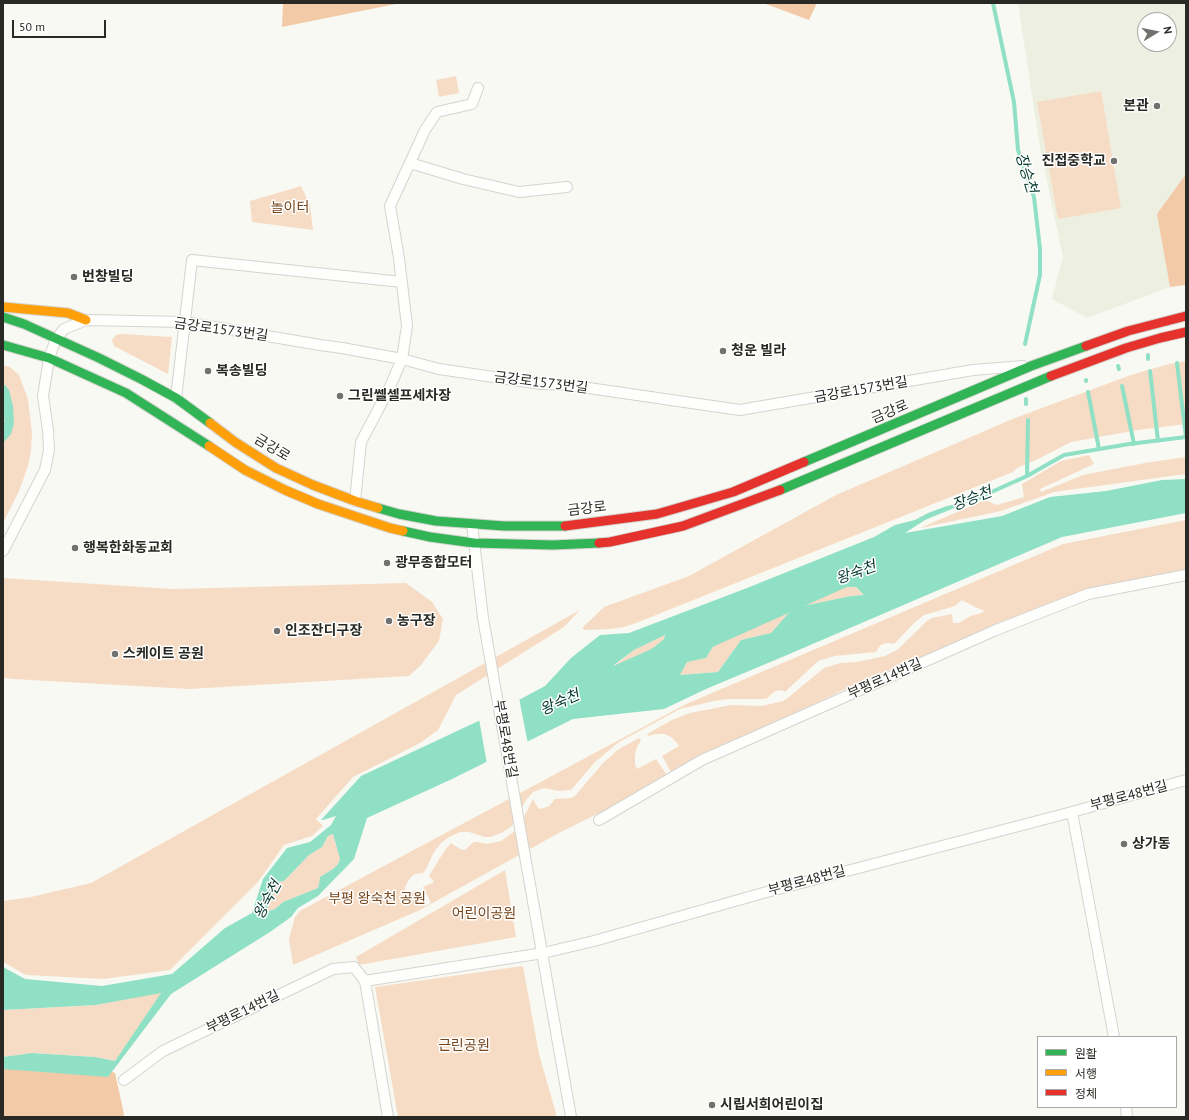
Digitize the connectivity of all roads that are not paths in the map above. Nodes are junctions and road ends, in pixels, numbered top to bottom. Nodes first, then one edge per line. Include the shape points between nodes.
1 (478, 88) dead end
2 (410, 163) junction
3 (567, 187) dead end
4 (402, 282) junction
5 (3, 307) edge
6 (1186, 316) edge
7 (3, 317) edge
8 (86, 320) junction
9 (185, 322) junction
10 (1186, 332) edge
11 (56, 339) junction
12 (3, 345) edge
13 (49, 358) junction
14 (402, 359) junction
15 (1031, 366) junction
16 (176, 398) junction
17 (355, 501) junction
18 (472, 524) junction
19 (474, 543) junction
20 (3, 551) edge
21 (1186, 575) edge
22 (1186, 780) edge
23 (1072, 812) junction
24 (599, 820) dead end
25 (543, 953) junction
26 (365, 981) junction
27 (1114, 1036) edge
28 (124, 1080) dead end
29 (388, 1117) edge
30 (571, 1117) edge

1 - 2 street via 472,104 437,112 425,130
2 - 3 street via 519,192
2 - 4 street via 390,206
4 - 9 street via 192,260
4 - 14 street via 407,326
5 - 8 main road via 68,312
6 - 15 main road, 금강로 via 1128,331
7 - 11 main road, 금강로
8 - 9 street, 금강로1573번길
8 - 11 street, 금강로1573번길 via 64,329
9 - 14 street, 금강로1573번길
9 - 16 street
10 - 19 main road, 금강로 via 1126,348 1038,381 764,497 683,526 610,542 553,545
11 - 13 street
11 - 16 main road, 금강로
12 - 13 main road, 금강로
13 - 19 main road, 금강로 via 126,393 245,470 285,490 390,528
13 - 20 street via 43,396 49,450 45,470
14 - 15 street, 금강로1573번길 via 439,369 740,410 973,370
14 - 17 street via 361,442
15 - 18 main road, 금강로 via 733,492 657,514 567,526
16 - 17 main road, 금강로 via 235,442 276,468
17 - 18 main road, 금강로 via 399,514
18 - 19 street, 부평로48번길
19 - 25 street, 부평로48번길 via 483,618
21 - 24 street, 부평로14번길 via 1088,594 996,630 702,760
22 - 23 street, 부평로48번길
23 - 25 street, 부평로48번길
23 - 27 street, 부평로48번길
25 - 26 street
25 - 30 street, 부평로48번길
26 - 28 street, 부평로14번길 via 354,967 333,969 163,1051
26 - 29 street

